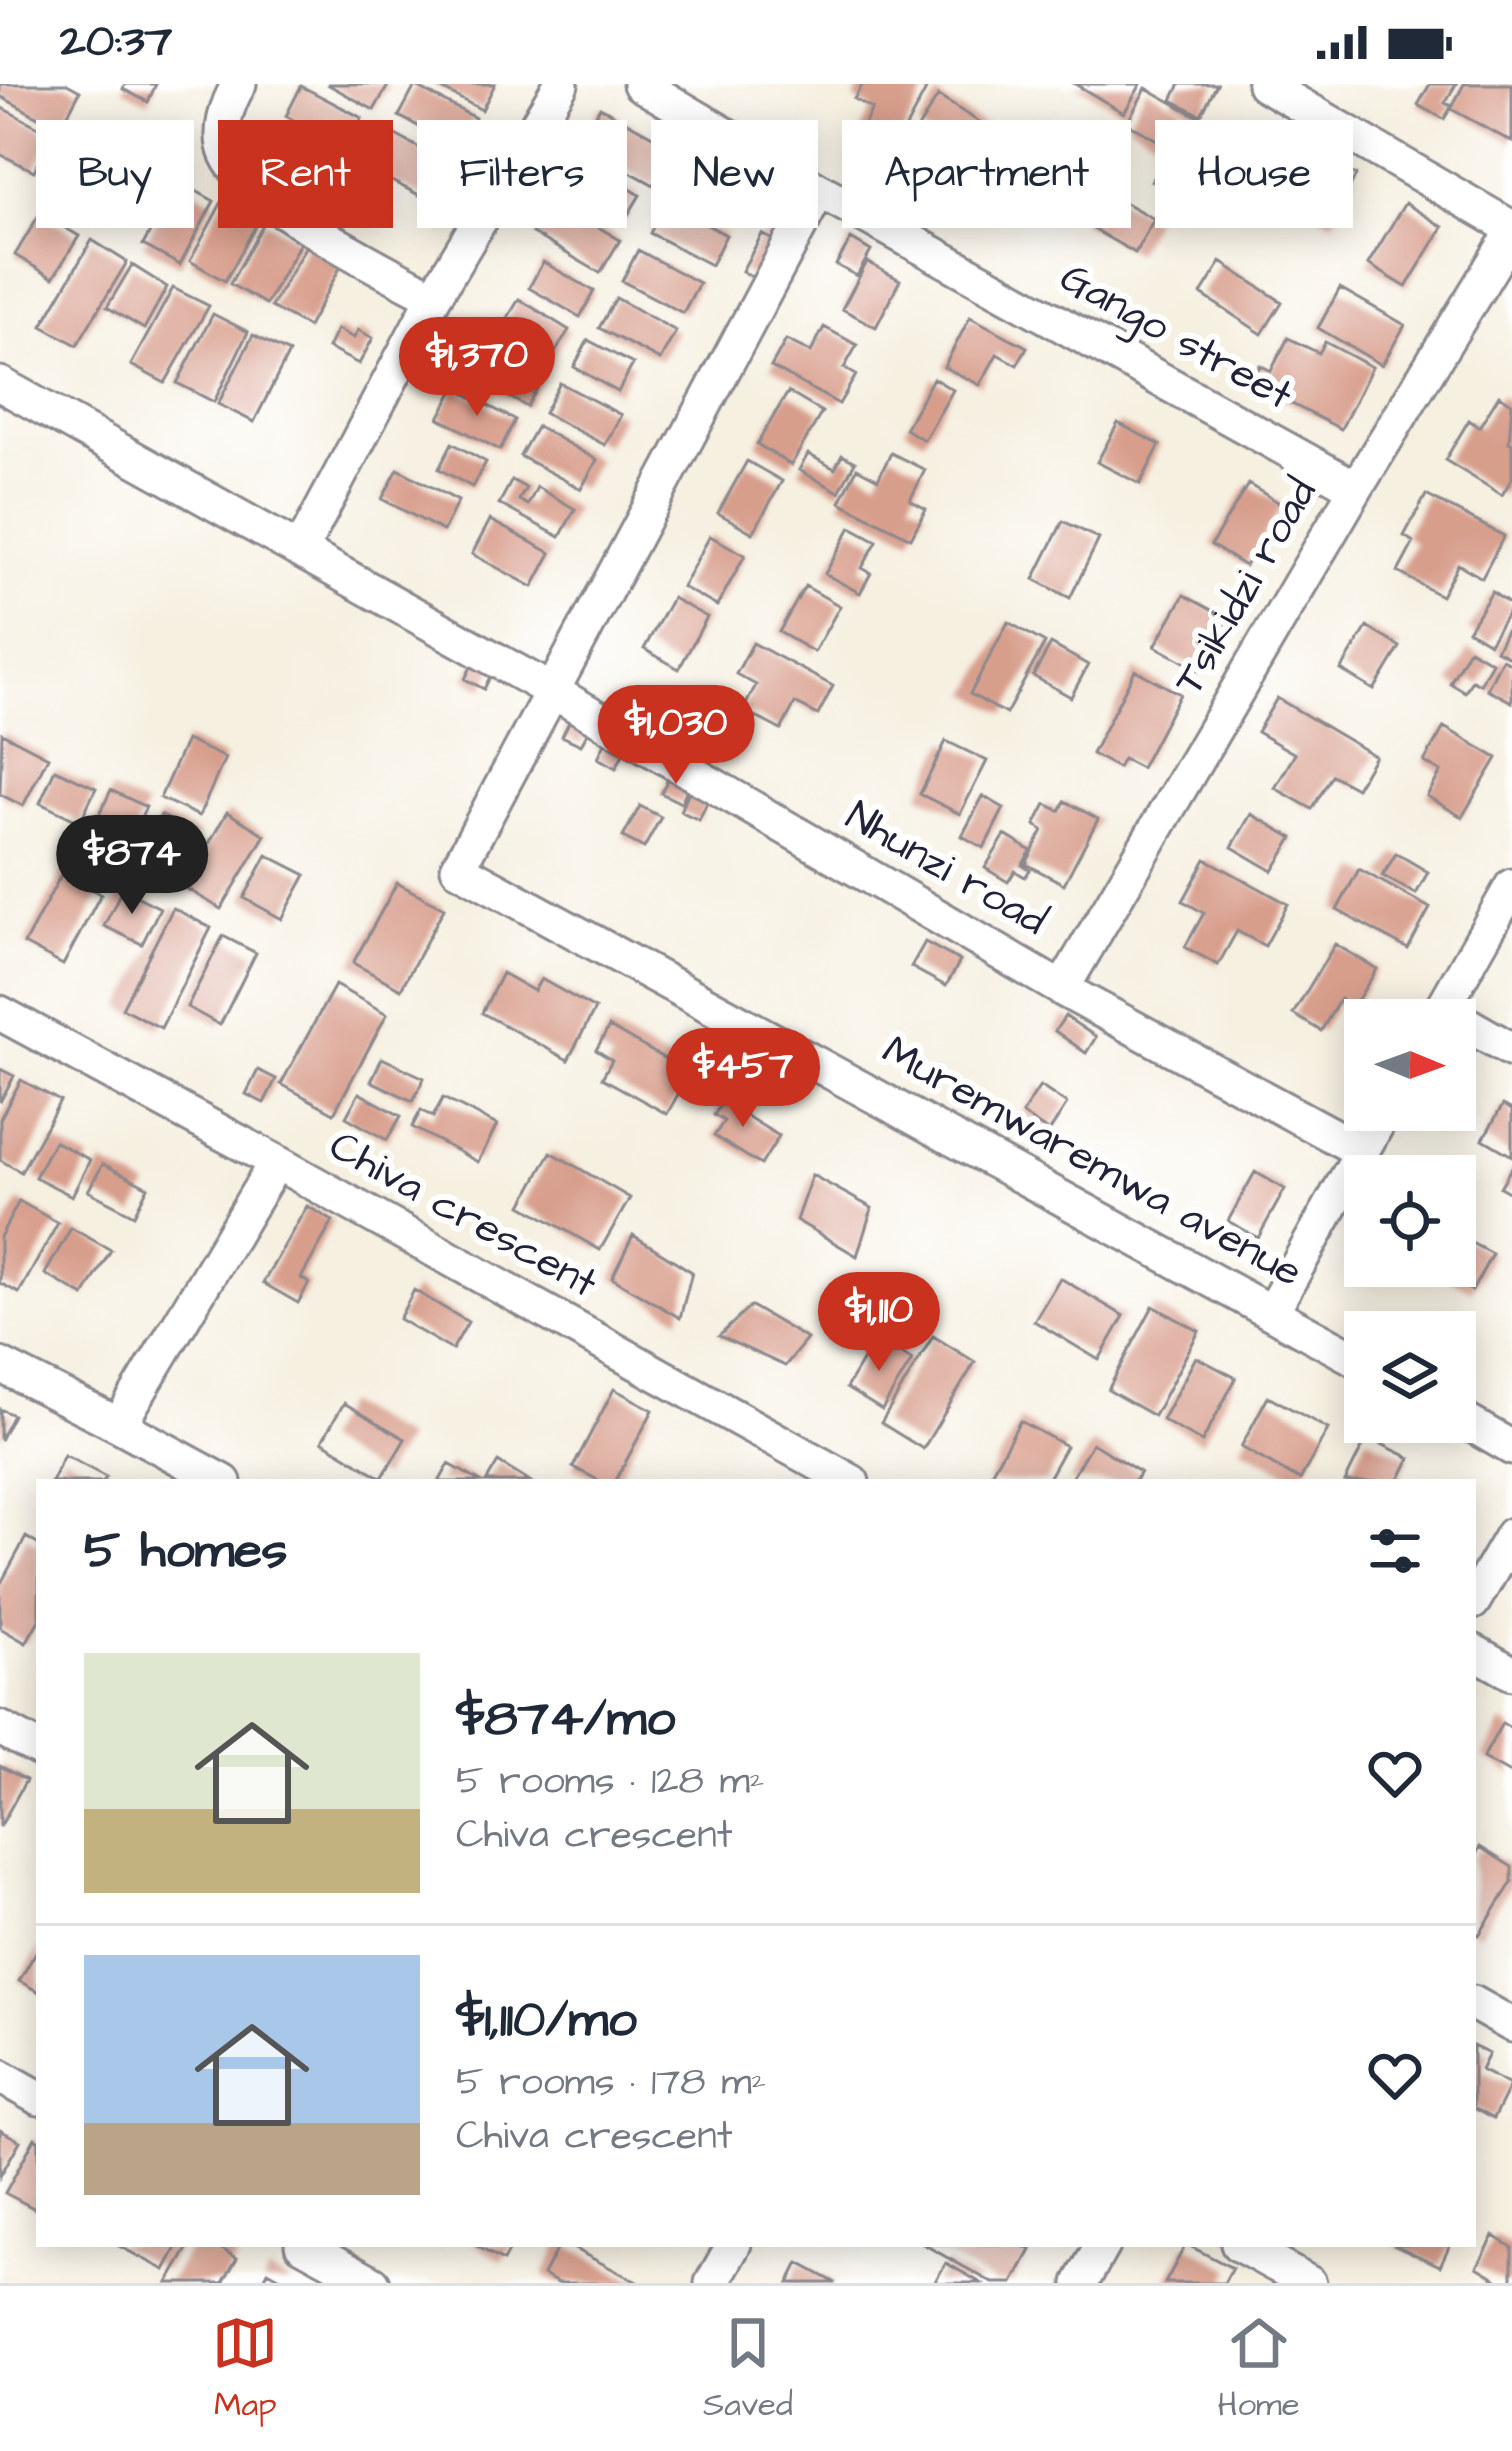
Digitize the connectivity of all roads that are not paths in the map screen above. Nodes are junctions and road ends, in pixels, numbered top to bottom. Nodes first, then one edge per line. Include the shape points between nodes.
1 (238, 84) edge
2 (561, 84) edge
3 (640, 84) edge
4 (1264, 84) edge
5 (819, 190) junction
6 (1512, 231) edge
7 (434, 297) junction
8 (0, 384) edge
9 (1356, 488) junction
10 (301, 548) junction
11 (552, 691) junction
12 (1512, 886) edge
13 (1062, 989) junction
14 (1448, 999) edge
15 (0, 1012) edge
16 (1476, 1033) edge
17 (1512, 1050) edge
18 (1373, 1131) edge
19 (1361, 1151) junction
20 (276, 1162) junction
21 (1272, 1311) junction
22 (1344, 1352) edge
23 (0, 1365) edge
24 (119, 1425) junction
25 (1476, 1427) edge
26 (1512, 1448) edge
27 (218, 1479) edge
28 (847, 1479) edge
29 (1512, 1535) edge
30 (1476, 1597) edge
31 (1476, 1653) edge
32 (1512, 1673) edge
33 (0, 1728) edge
34 (36, 1748) edge
35 (1476, 2004) edge
36 (1512, 2025) edge
37 (0, 2076) edge
38 (36, 2096) edge
39 (307, 2247) edge
40 (732, 2247) edge
41 (1101, 2247) edge
42 (1244, 2247) edge
43 (373, 2283) edge
44 (712, 2283) edge
45 (1081, 2283) edge
46 (1310, 2283) edge

1 - 7 street via 222,140 243,180
2 - 7 street
3 - 5 street, Gango street
4 - 6 street
5 - 9 street, Gango street
5 - 11 street
6 - 9 street, Tsikidzi road
7 - 10 street
8 - 10 street, Nhunzi road
9 - 13 street, Tsikidzi road
10 - 11 street, Nhunzi road
11 - 13 street, Nhunzi road
11 - 21 street, Muremwaremwa avenue via 458,868
12 - 14 street
13 - 19 street, Nhunzi road
15 - 20 street
16 - 17 street
18 - 19 street
19 - 21 street
20 - 24 street, Chiva crescent
20 - 28 street, Chiva crescent
21 - 22 street, Muremwaremwa avenue
23 - 24 street
24 - 27 street
25 - 26 street
29 - 30 street
31 - 32 street
33 - 34 street
35 - 36 street
37 - 38 street
39 - 43 street
40 - 44 street
41 - 45 street
42 - 46 street

